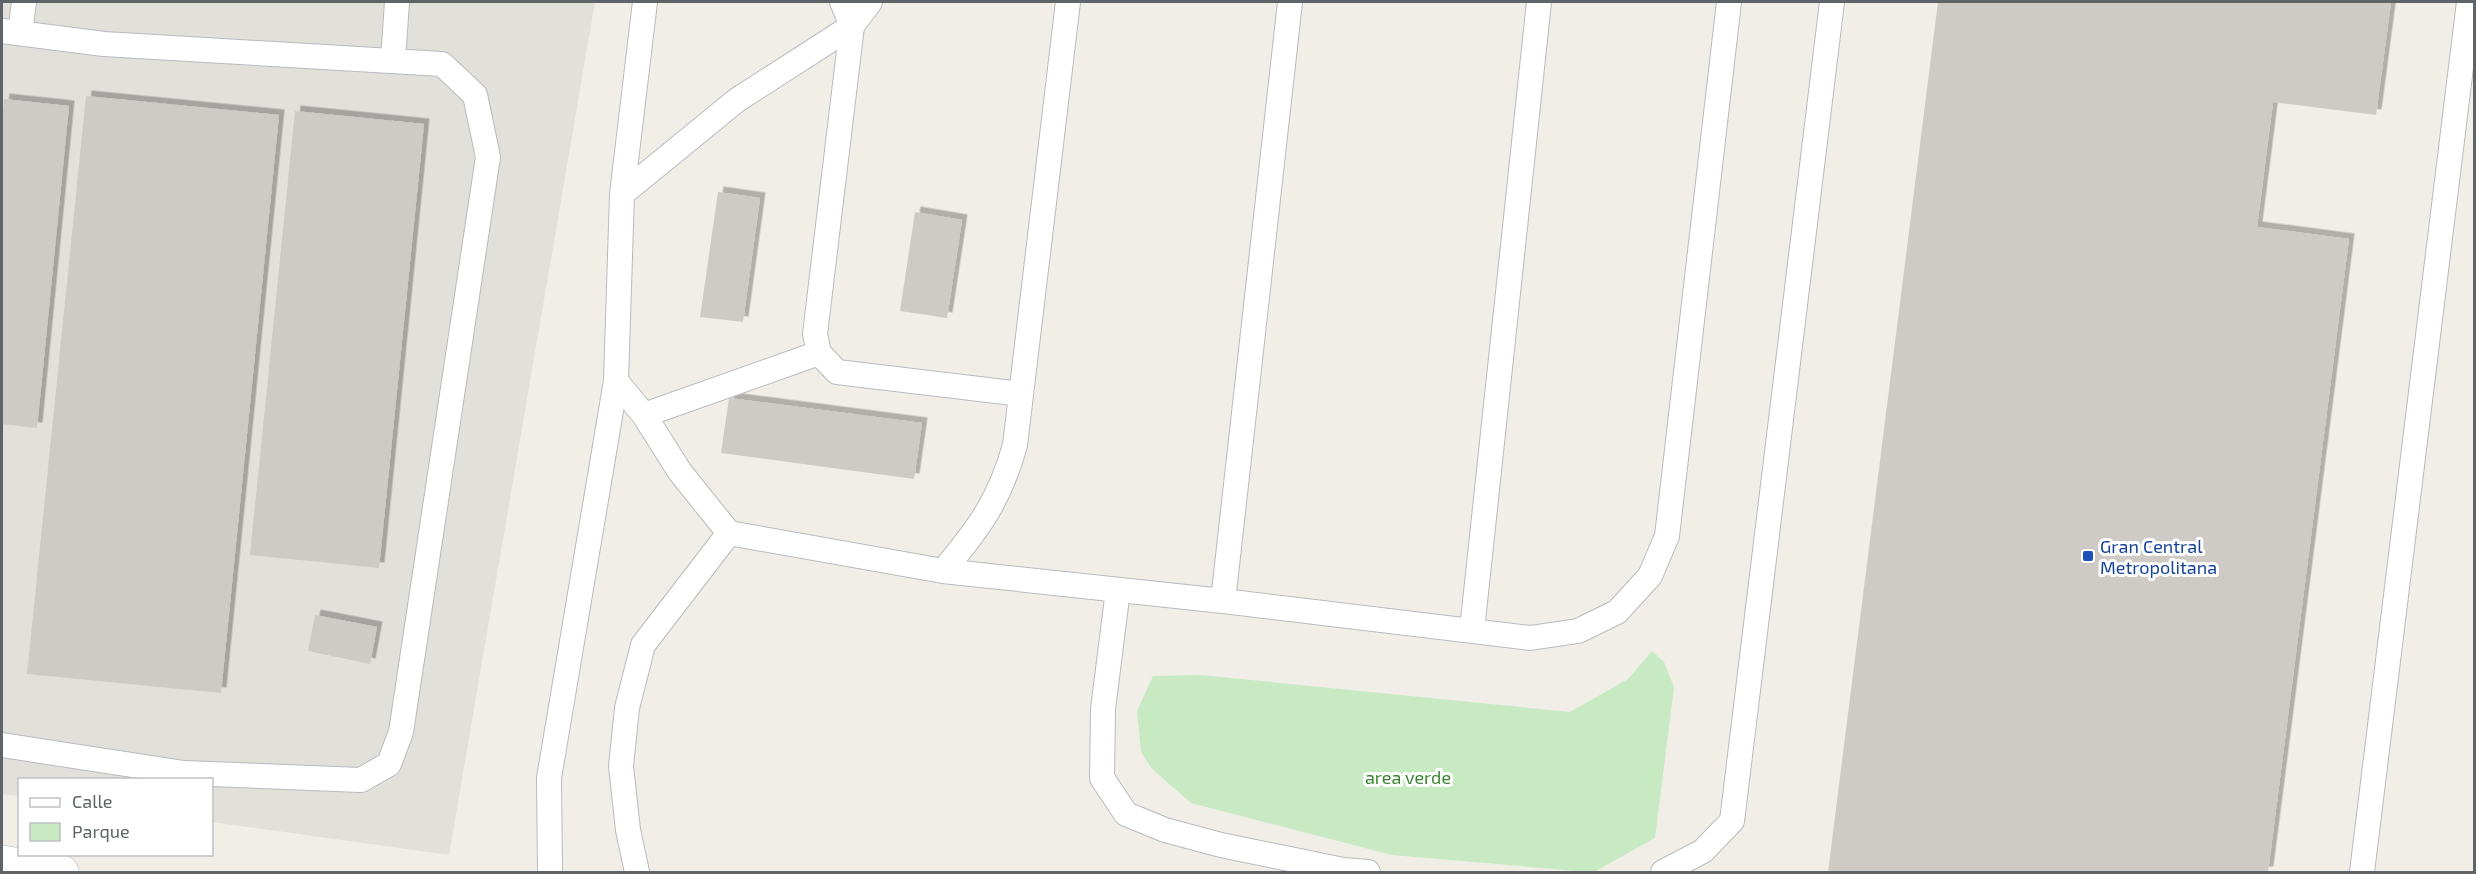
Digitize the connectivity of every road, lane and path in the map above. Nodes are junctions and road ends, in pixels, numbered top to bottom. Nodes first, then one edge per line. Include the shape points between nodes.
1 (24, 2) edge
2 (397, 2) edge
3 (645, 2) edge
4 (842, 2) edge
5 (870, 2) edge
6 (1068, 2) edge
7 (1290, 2) edge
8 (1539, 2) edge
9 (1729, 2) edge
10 (1832, 2) edge
11 (2469, 2) edge
12 (852, 26) junction
13 (11, 32) edge
14 (393, 60) junction
15 (622, 194) junction
16 (819, 353) junction
17 (616, 381) junction
18 (1021, 394) junction
19 (644, 415) junction
20 (729, 533) junction
21 (943, 571) junction
22 (1118, 590) junction
23 (1223, 601) junction
24 (1472, 630) junction
25 (2, 745) edge
26 (2, 862) edge
27 (62, 873) edge
28 (550, 873) edge
29 (637, 873) edge
30 (1368, 873) edge
31 (1663, 873) edge
32 (2362, 873) edge

1 - 13 lane
2 - 14 lane
3 - 15 lane
4 - 12 lane
5 - 12 lane
6 - 18 lane
7 - 23 lane
8 - 24 lane
9 - 24 lane via 1667,536 1650,576 1617,612 1578,631 1530,638
10 - 31 lane via 1732,821 1703,851
11 - 32 lane
12 - 15 lane via 737,100
12 - 16 lane via 815,334
13 - 14 lane via 104,44
14 - 25 lane via 442,64 475,96 488,157 400,732 388,764 361,780 184,773
15 - 17 lane
16 - 18 lane via 837,372
16 - 19 lane
17 - 19 lane
17 - 28 lane via 549,778
18 - 21 lane via 1016,445 1006,479 979,528
19 - 20 lane via 680,472
20 - 21 lane
20 - 29 lane via 644,645 641,655 627,708 621,766
21 - 22 lane
22 - 23 lane
22 - 30 lane via 1103,709 1102,778 1126,814 1165,830 1221,845
23 - 24 lane
26 - 27 street

